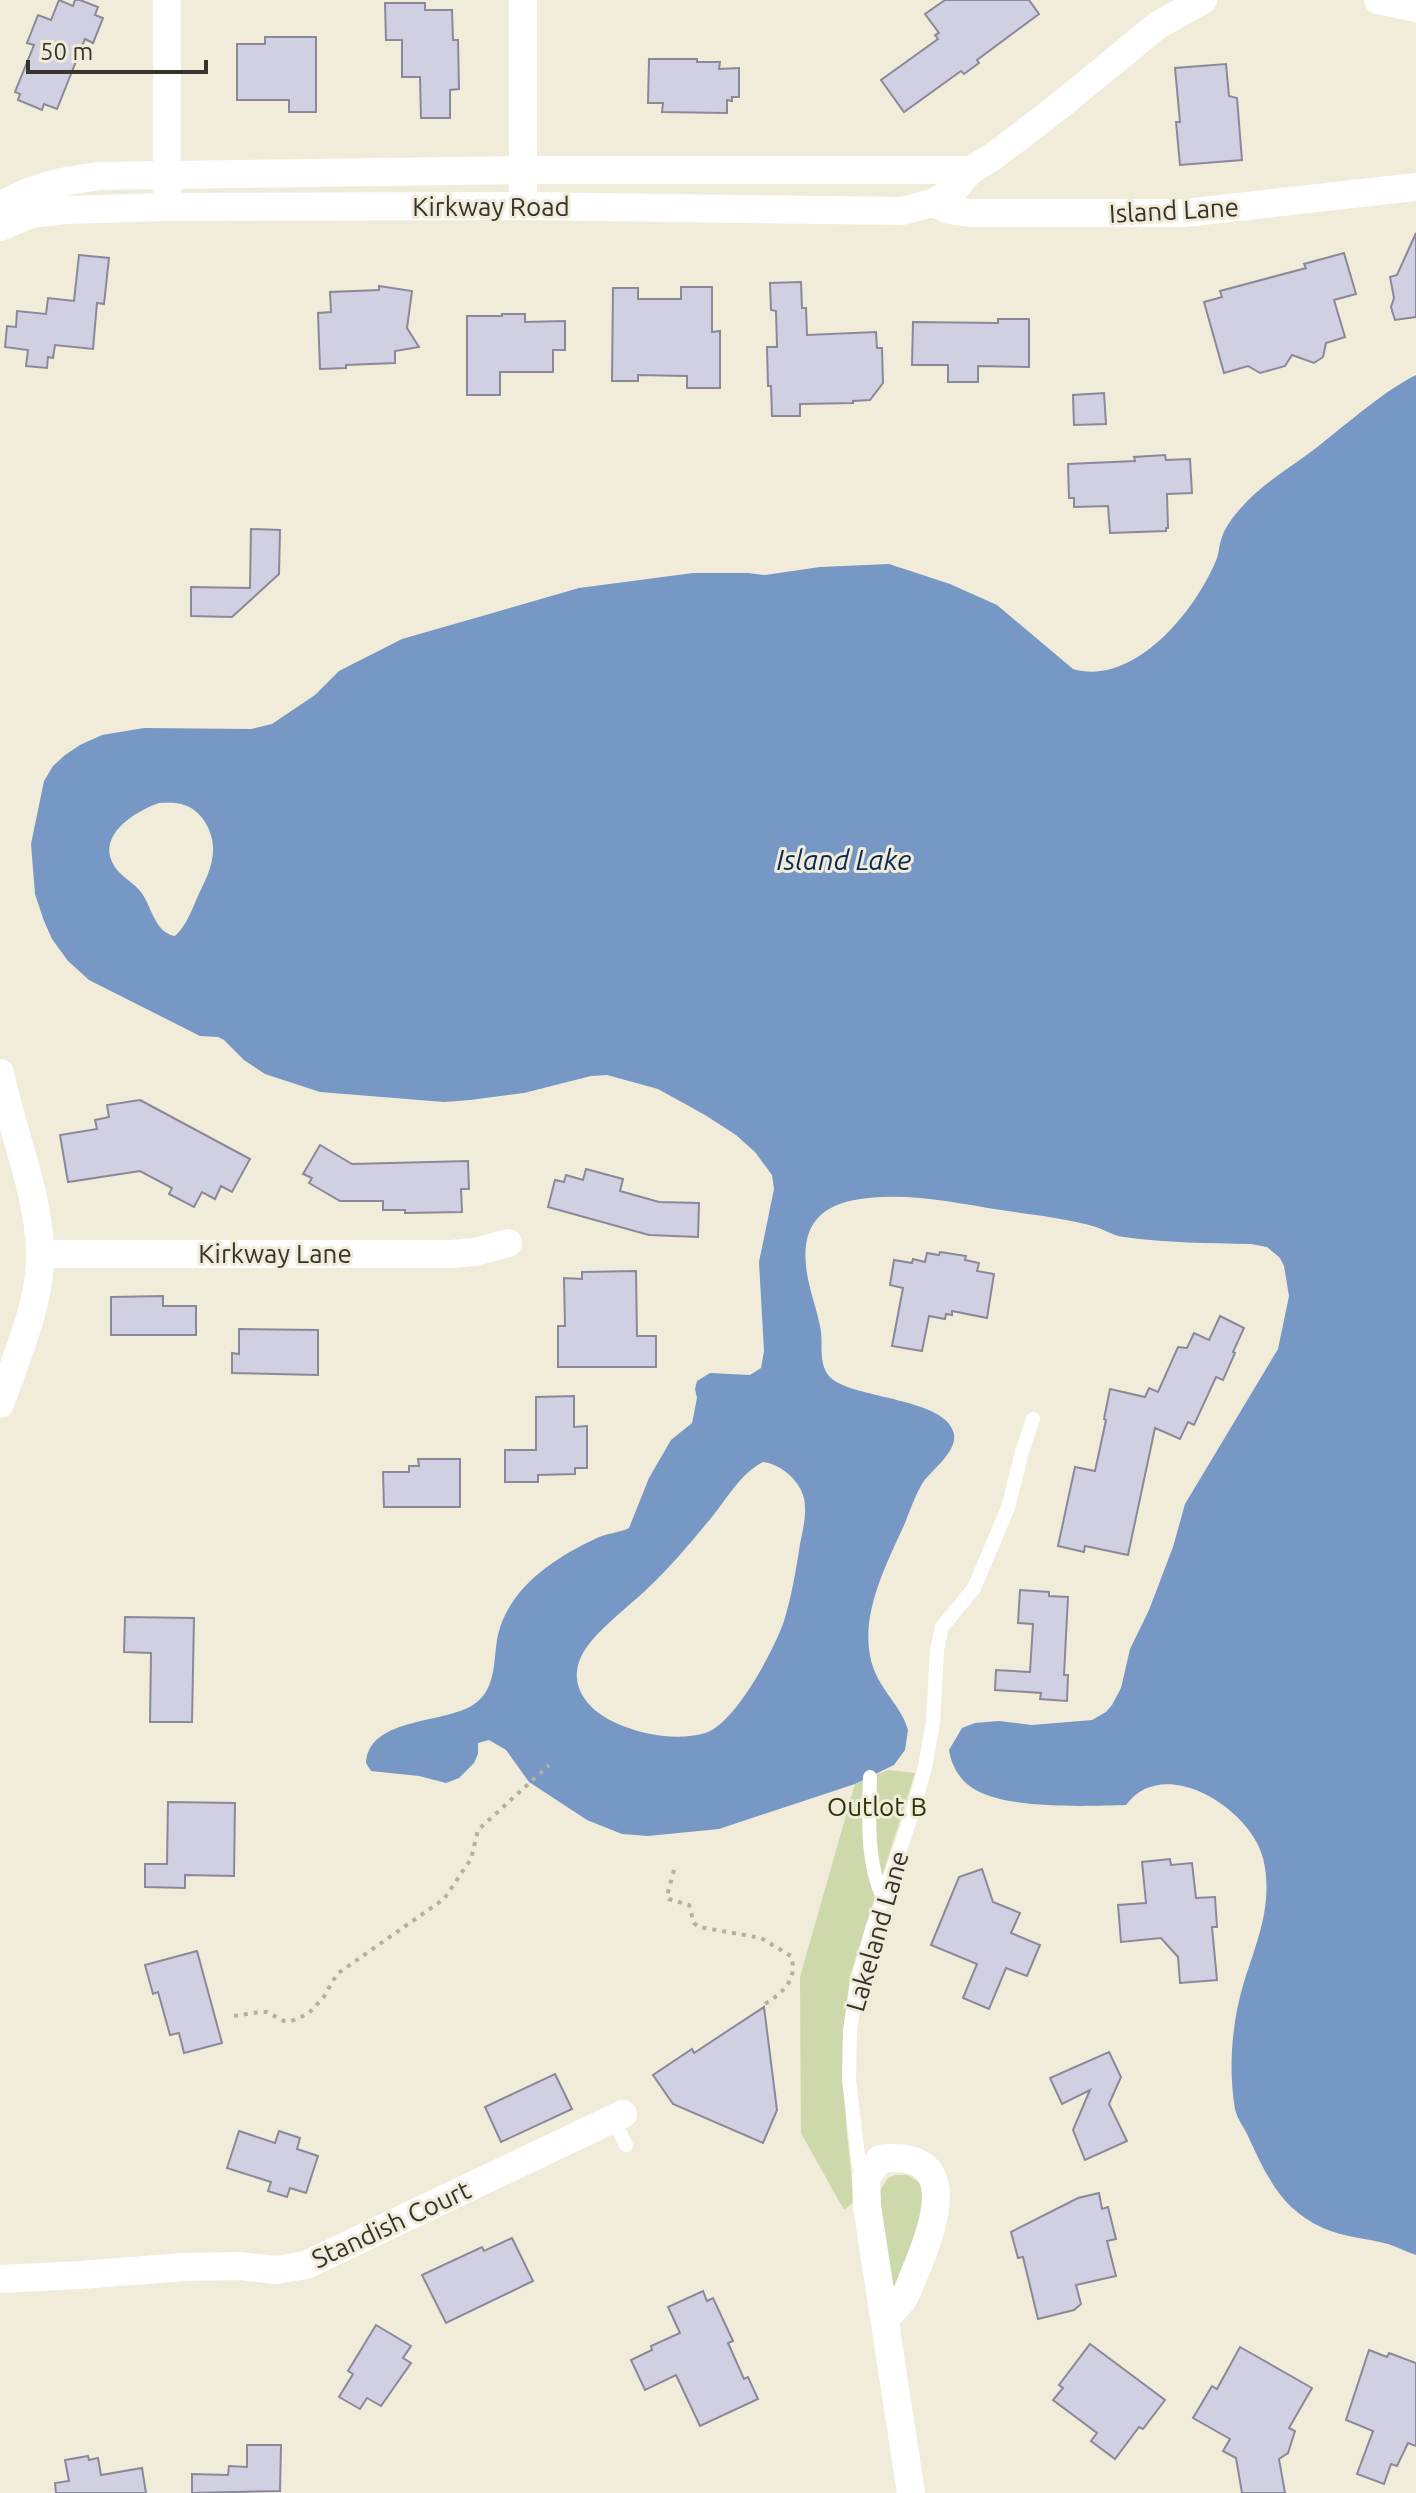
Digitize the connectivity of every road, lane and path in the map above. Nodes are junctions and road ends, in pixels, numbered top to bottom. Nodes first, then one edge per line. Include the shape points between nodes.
1 (167, 0) edge
2 (523, 0) edge
3 (1378, 0) edge
4 (1197, 1) edge
5 (1416, 8) edge
6 (523, 170) junction
7 (971, 170) junction
8 (168, 176) junction
9 (1416, 187) edge
10 (933, 203) junction
11 (0, 206) edge
12 (523, 206) junction
13 (166, 207) junction
14 (0, 227) edge
15 (0, 1073) edge
16 (508, 1243) dead end
17 (40, 1254) junction
18 (0, 1404) edge
19 (1033, 1419) dead end
20 (549, 1765) dead end
21 (870, 1777) dead end
22 (674, 1870) dead end
23 (883, 1898) junction
24 (765, 2004) dead end
25 (234, 2016) dead end
26 (618, 2117) joint
27 (626, 2145) dead end
28 (866, 2178) junction
29 (0, 2279) edge
30 (886, 2318) junction
31 (911, 2493) edge

1 - 8 street
2 - 6 street
3 - 5 street
4 - 7 street, Kirkway Road via 1158,25
6 - 7 street, Kirkway Road
6 - 8 street, Kirkway Road
6 - 12 street
7 - 10 street, Kirkway Road via 953,191
8 - 11 street, Kirkway Road via 67,180 25,191
8 - 13 street
9 - 10 street, Island Lane via 1185,213 970,213
10 - 12 street, Kirkway Road via 902,211
12 - 13 street, Kirkway Road
13 - 14 street, Kirkway Road via 31,214
15 - 17 street via 37,1220
16 - 17 street, Kirkway Lane via 451,1254
17 - 18 street via 33,1303
19 - 23 lane, Lakeland Lane via 1008,1508 974,1588 942,1627 925,1767
20 - 25 path via 478,1830 471,1859 444,1899 337,1974 308,2014 291,2021 267,2012
21 - 23 lane via 870,1841
22 - 24 path via 667,1896 689,1905 699,1927 761,1938 791,1956 793,1975 782,1993
23 - 28 lane, Lakeland Lane via 857,1983 850,2031 853,2128
26 - 27 lane
26 - 29 street, Standish Court via 306,2265
28 - 30 street, Lakeland Lane via 874,2265
28 - 30 street via 880,2159 897,2157 920,2164 932,2176 937,2197 935,2220 903,2299
30 - 31 street, Lakeland Lane

